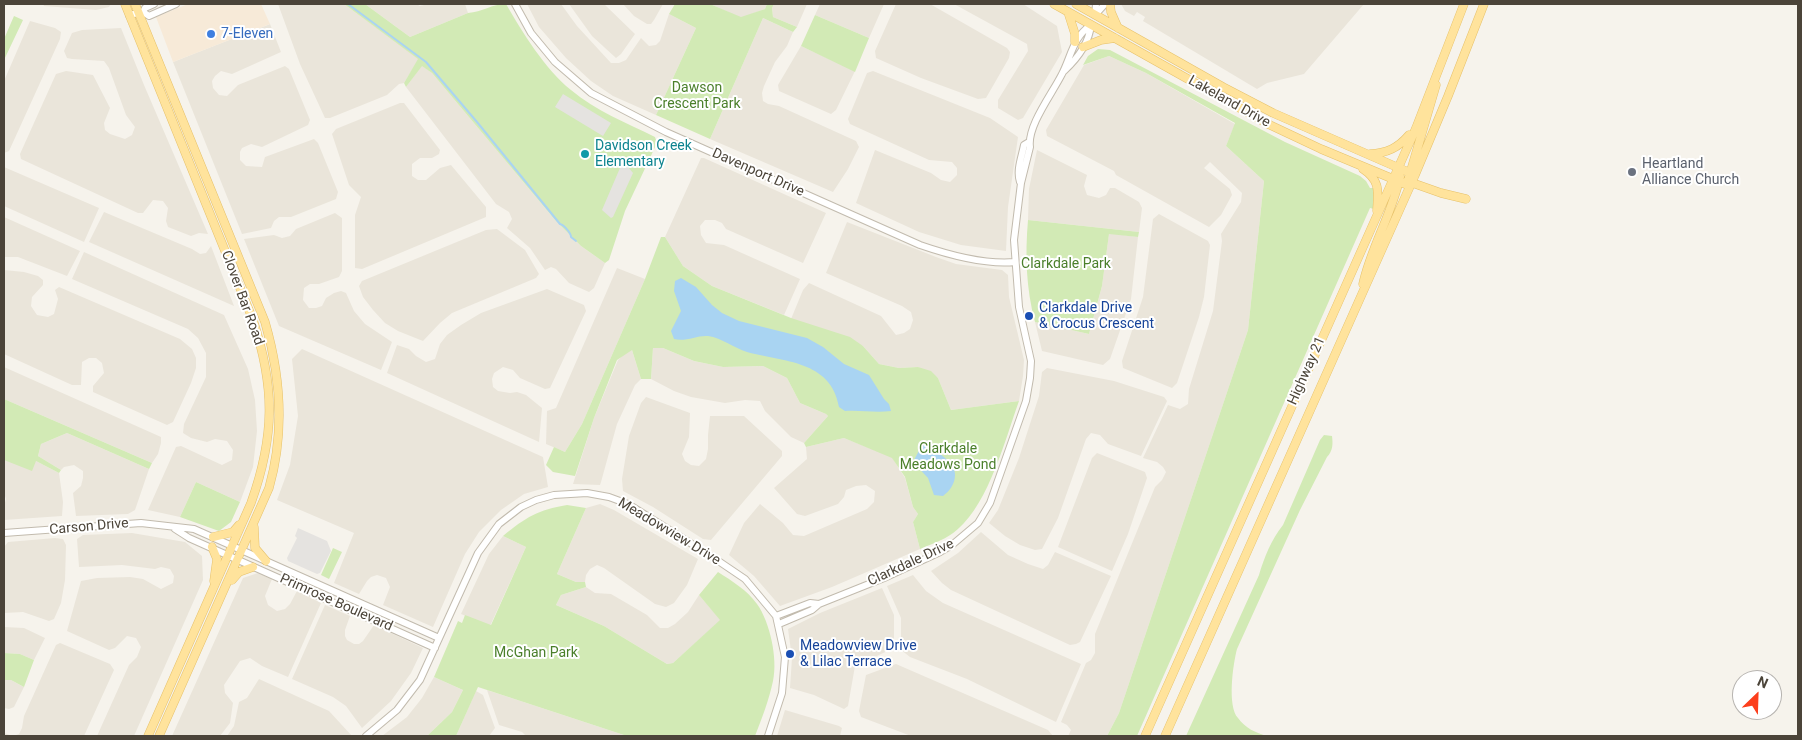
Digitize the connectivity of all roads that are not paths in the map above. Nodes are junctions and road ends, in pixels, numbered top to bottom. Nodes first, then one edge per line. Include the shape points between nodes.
1 (124, 4) edge
2 (135, 4) edge
3 (154, 4) edge
4 (176, 4) edge
5 (515, 4) edge
6 (1054, 4) edge
7 (1075, 4) edge
8 (1096, 4) edge
9 (1105, 4) edge
10 (1110, 4) edge
11 (1464, 4) edge
12 (1484, 4) edge
13 (141, 12) junction
14 (1068, 12) junction
15 (1084, 13) junction
16 (1094, 15) junction
17 (129, 16) junction
18 (1091, 25) junction
19 (1100, 26) junction
20 (1118, 28) junction
21 (1115, 38) junction
22 (1075, 42) junction
23 (1083, 47) junction
24 (1064, 72) junction
25 (1435, 78) junction
26 (1416, 128) junction
27 (1368, 154) junction
28 (1342, 157) junction
29 (1398, 168) junction
30 (1397, 180) junction
31 (1411, 180) junction
32 (1466, 199) dead end
33 (1376, 217) junction
34 (1015, 262) junction
35 (1360, 299) junction
36 (245, 517) junction
37 (254, 523) junction
38 (174, 528) junction
39 (4, 534) edge
40 (213, 537) junction
41 (232, 546) junction
42 (212, 547) junction
43 (242, 550) junction
44 (229, 555) junction
45 (238, 559) junction
46 (266, 561) junction
47 (253, 567) junction
48 (227, 586) junction
49 (214, 589) junction
50 (818, 604) junction
51 (776, 616) junction
52 (778, 624) junction
53 (439, 638) junction
54 (435, 648) junction
55 (148, 736) edge
56 (159, 736) edge
57 (366, 736) edge
58 (768, 736) edge
59 (1145, 736) edge
60 (1165, 736) edge

1 - 17 main road, Clover Bar Road
2 - 13 main road, Clover Bar Road
3 - 13 street
4 - 13 street via 149,16
5 - 34 street, Davenport Drive via 531,33 555,62 591,93 646,123 920,245 962,257
6 - 14 main road, Lakeland Drive
7 - 15 main road
7 - 16 main road, Lakeland Drive
8 - 16 street
9 - 16 street
10 - 20 main road
11 - 25 main road, Highway 21
12 - 31 main road, Highway 21
13 - 17 street
13 - 37 main road, Clover Bar Road via 255,295 272,347 280,402 278,444 269,488
14 - 15 main road
14 - 18 main road, Lakeland Drive
14 - 22 main road
15 - 16 main road
15 - 18 main road
16 - 19 main road
16 - 20 main road, Lakeland Drive
17 - 36 main road, Clover Bar Road via 260,343 269,390 269,432 262,474
18 - 19 main road
18 - 21 main road, Lakeland Drive
18 - 22 street, Clarkdale Drive
18 - 23 street, Clarkdale Drive
19 - 20 main road
19 - 21 main road
20 - 27 main road, Lakeland Drive via 1273,113
21 - 23 main road
21 - 28 main road, Lakeland Drive via 1263,121
22 - 24 street, Clarkdale Drive
23 - 24 street, Clarkdale Drive
24 - 34 street, Clarkdale Drive via 1037,119 1029,142 1020,183
25 - 26 main road, Highway 21
25 - 31 main road via 1436,88
26 - 27 main road via 1396,148
26 - 29 main road, Highway 21
27 - 29 main road, Lakeland Drive
28 - 30 main road, Lakeland Drive
28 - 33 main road via 1371,174 1377,184
29 - 30 main road, Highway 21
29 - 31 main road, Lakeland Drive
30 - 31 main road, Lakeland Drive
30 - 33 main road, Highway 21
30 - 35 main road via 1392,204 1366,270
31 - 32 main road
31 - 35 main road, Highway 21
33 - 59 main road, Highway 21
34 - 50 street, Clarkdale Drive via 1019,307 1031,362 1030,378 1026,401 990,503 968,533 940,552
35 - 60 main road, Highway 21
36 - 40 main road via 233,532
36 - 41 main road, Clover Bar Road
37 - 43 main road, Clover Bar Road
37 - 46 main road via 255,548
38 - 39 street, Carson Drive via 132,524
38 - 40 street, Carson Drive via 194,529
38 - 42 street, Carson Drive
40 - 41 street, Carson Drive
41 - 43 street, Primrose Boulevard
41 - 44 main road, Clover Bar Road
42 - 44 street, Carson Drive
42 - 49 main road via 217,559
43 - 45 main road, Clover Bar Road
43 - 46 street, Primrose Boulevard
44 - 45 street, Carson Drive
44 - 49 main road, Clover Bar Road
45 - 47 street, Primrose Boulevard
45 - 48 main road, Clover Bar Road
46 - 53 street, Primrose Boulevard
47 - 48 main road via 239,572
47 - 54 street, Primrose Boulevard
48 - 56 main road, Clover Bar Road
49 - 55 main road, Clover Bar Road
50 - 51 street, Clarkdale Drive via 810,603
50 - 52 street, Clarkdale Drive via 812,610
51 - 52 street, Meadowview Drive
51 - 53 street, Meadowview Drive via 745,579 628,504 609,497 568,493 521,507 499,524 478,553
52 - 58 street, Meadowview Drive via 785,657 782,693
53 - 54 street, Meadowview Drive
54 - 57 street, Meadowview Drive via 420,680 397,710

